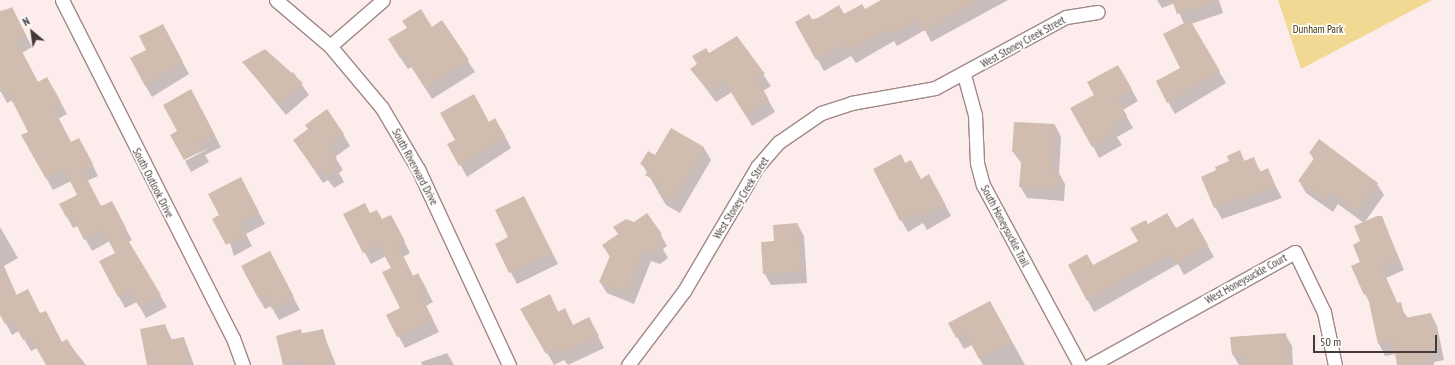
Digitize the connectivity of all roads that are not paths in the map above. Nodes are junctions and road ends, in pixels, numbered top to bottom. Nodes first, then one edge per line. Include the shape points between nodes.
1 (62, 0) edge
2 (276, 0) edge
3 (383, 0) edge
4 (1098, 12) dead end
5 (330, 46) junction
6 (964, 75) junction
7 (243, 365) edge
8 (509, 365) edge
9 (628, 365) edge
10 (1080, 365) edge
11 (1092, 365) edge
12 (1336, 365) edge

1 - 7 street, South Outlook Drive via 236,344
2 - 5 street, South Riverward Drive
3 - 5 street
4 - 6 street, West Stoney Creek Street via 1066,17
5 - 8 street, South Riverward Drive via 382,108 418,169
6 - 9 street, West Stoney Creek Street via 935,88 851,103 821,113 778,142 757,167 684,292
6 - 10 street, South Honeysuckle Trail via 975,115 977,163 983,185
11 - 12 street, West Honeysuckle Court via 1295,252 1324,312

